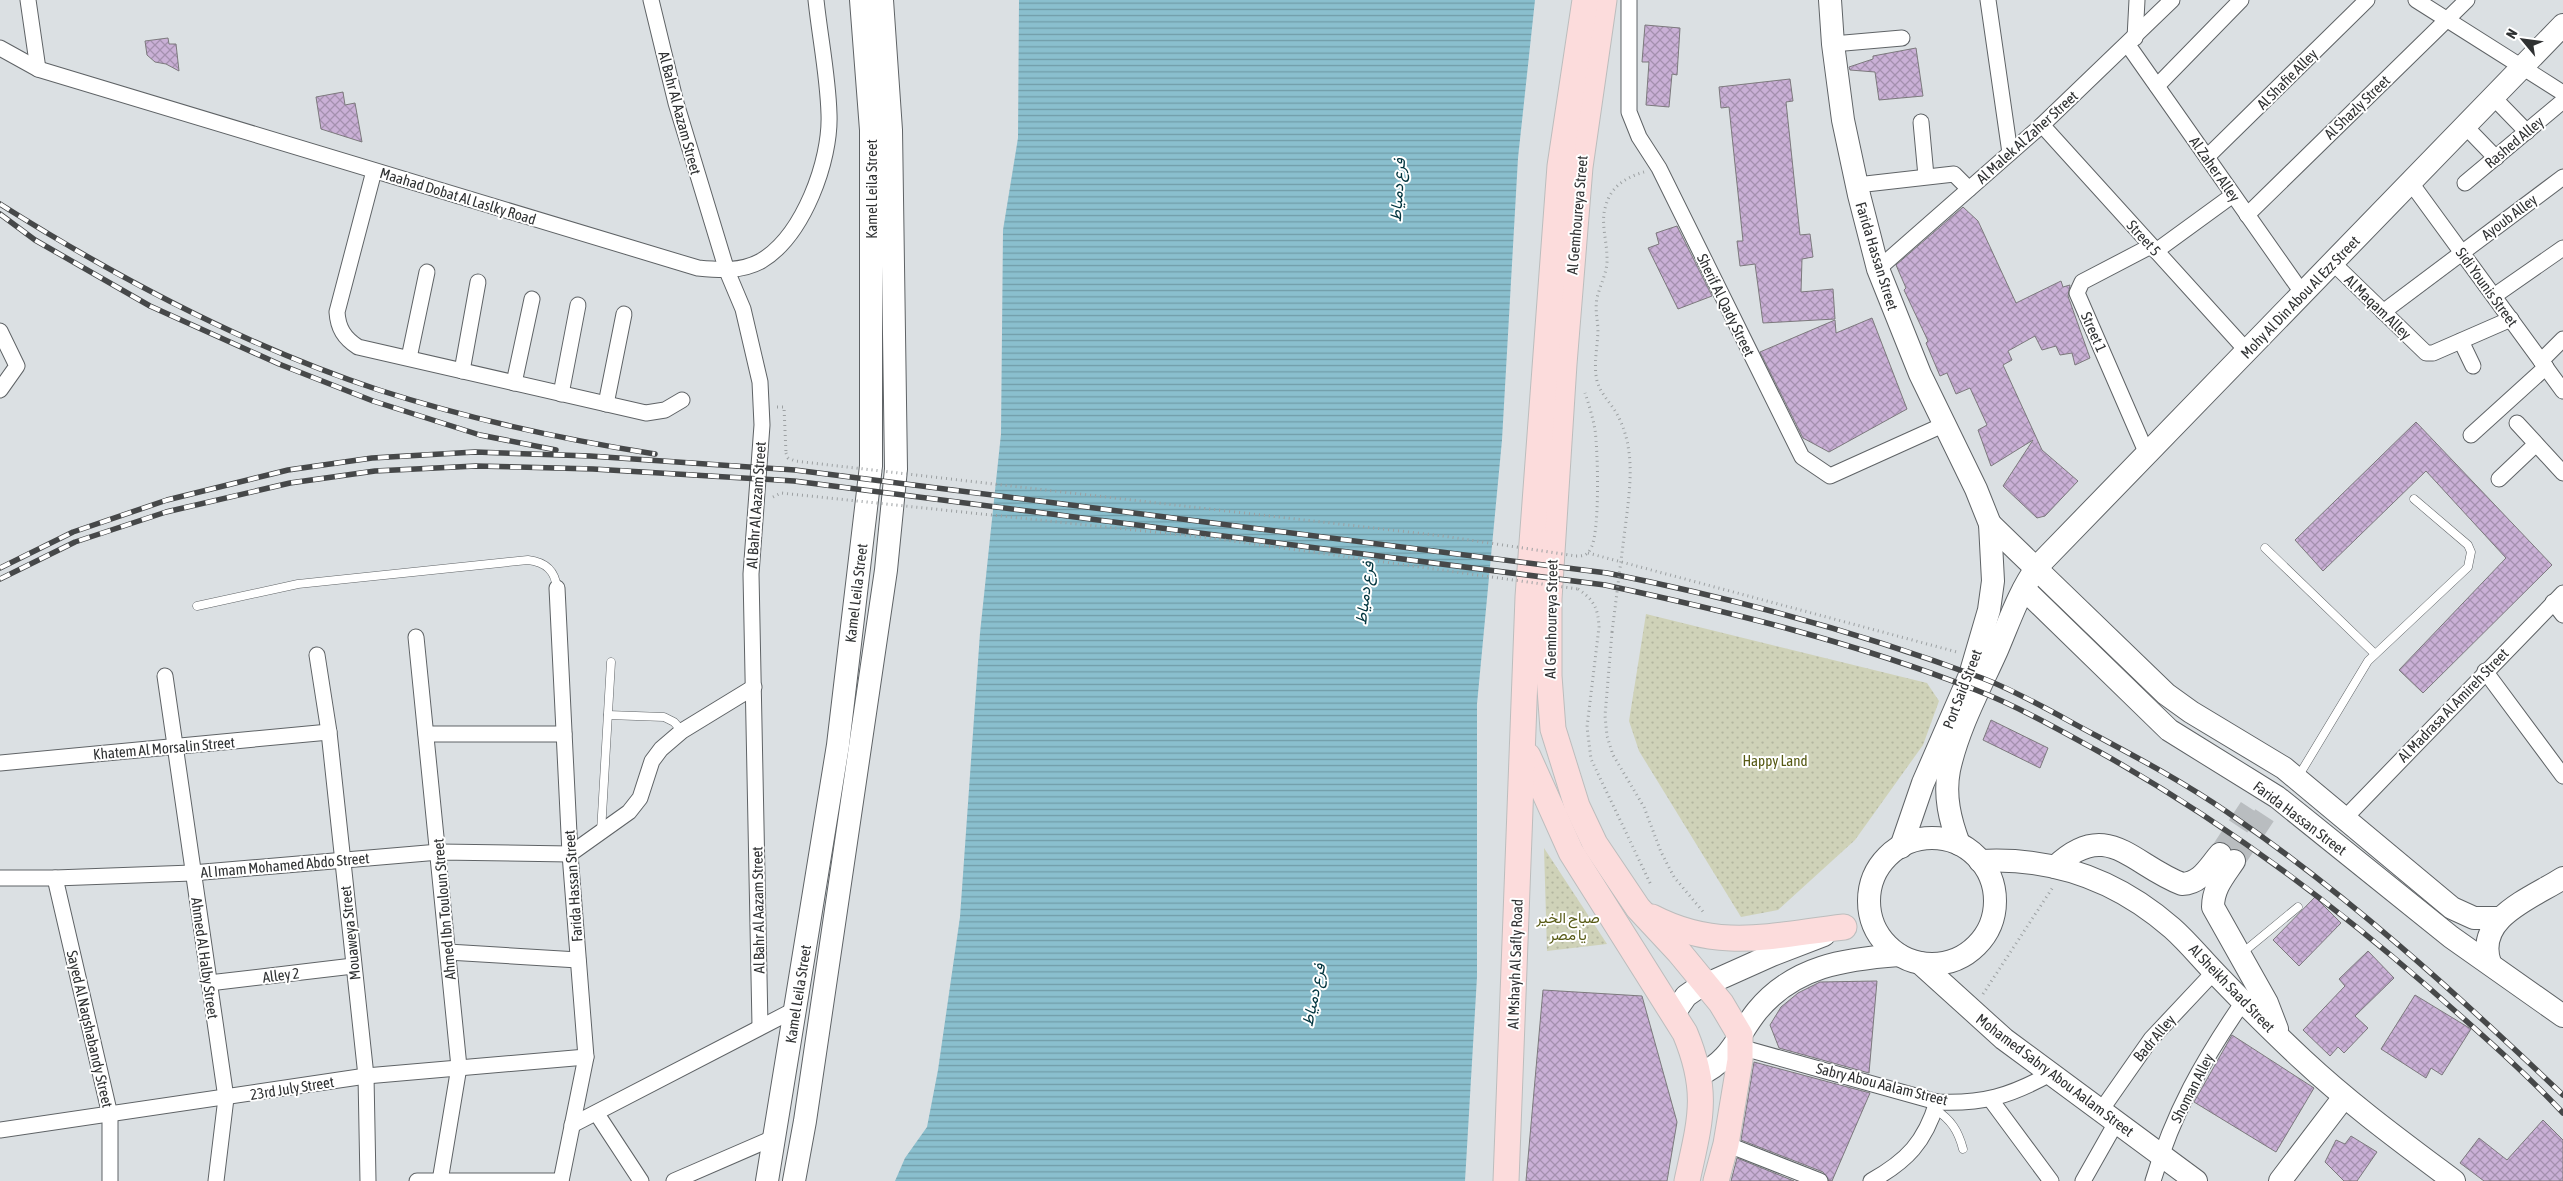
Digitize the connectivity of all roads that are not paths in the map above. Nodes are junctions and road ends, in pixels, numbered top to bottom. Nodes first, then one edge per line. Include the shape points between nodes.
1 (28, 0) edge
2 (651, 0) edge
3 (816, 0) edge
4 (862, 0) edge
5 (882, 0) edge
6 (1585, 0) edge
7 (1604, 0) edge
8 (1630, 0) edge
9 (1830, 0) edge
10 (1988, 0) edge
11 (2137, 0) edge
12 (2172, 0) edge
13 (2241, 0) edge
14 (2367, 0) edge
15 (2416, 0) edge
16 (2467, 0) edge
17 (2446, 20) junction
18 (2563, 25) edge
19 (1902, 38) dead end
20 (2131, 42) junction
21 (1833, 44) junction
22 (0, 48) edge
23 (2522, 67) junction
24 (38, 69) junction
25 (2156, 86) junction
26 (2563, 94) edge
27 (2492, 98) junction
28 (2563, 101) edge
29 (1921, 122) dead end
30 (2042, 125) junction
31 (2465, 126) junction
32 (2526, 132) junction
33 (2010, 153) junction
34 (2207, 157) junction
35 (2496, 158) junction
36 (374, 171) junction
37 (1926, 176) junction
38 (2563, 177) edge
39 (2411, 182) junction
40 (2465, 183) dead end
41 (1857, 185) junction
42 (1969, 189) junction
43 (2233, 195) junction
44 (2247, 215) junction
45 (2154, 248) junction
46 (2563, 248) edge
47 (2462, 252) junction
48 (2333, 263) junction
49 (1878, 269) junction
50 (727, 271) junction
51 (427, 272) dead end
52 (478, 282) dead end
53 (2303, 294) junction
54 (2494, 296) junction
55 (532, 299) dead end
56 (578, 304) dead end
57 (2383, 312) junction
58 (624, 314) dead end
59 (2511, 319) junction
60 (0, 331) edge
61 (2563, 339) edge
62 (2461, 341) junction
63 (2247, 351) junction
64 (409, 358) junction
65 (2544, 364) junction
66 (2473, 366) dead end
67 (462, 371) junction
68 (514, 383) junction
69 (0, 390) edge
70 (2563, 391) edge
71 (562, 394) junction
72 (682, 400) dead end
73 (606, 404) junction
74 (2517, 423) dead end
75 (1943, 424) junction
76 (2471, 435) dead end
77 (2536, 444) junction
78 (2147, 454) junction
79 (2563, 473) edge
80 (2499, 479) dead end
81 (2414, 499) dead end
82 (1990, 524) junction
83 (2265, 548) dead end
84 (2037, 567) junction
85 (557, 588) joint
86 (2024, 589) junction
87 (2558, 597) edge
88 (197, 606) dead end
89 (2563, 615) edge
90 (416, 637) dead end
91 (2375, 654) junction
92 (317, 655) dead end
93 (611, 662) dead end
94 (2485, 671) junction
95 (165, 676) dead end
96 (754, 687) junction
97 (608, 715) junction
98 (682, 731) junction
99 (329, 732) junction
100 (426, 734) junction
101 (564, 734) junction
102 (1524, 747) junction
103 (176, 748) junction
104 (0, 763) edge
105 (2563, 776) edge
106 (2297, 778) junction
107 (2344, 819) junction
108 (602, 832) junction
109 (1959, 844) junction
110 (1901, 847) junction
111 (439, 852) junction
112 (570, 854) junction
113 (341, 859) junction
114 (1980, 861) junction
115 (2060, 868) junction
116 (192, 872) junction
117 (0, 878) edge
118 (55, 878) junction
119 (2563, 878) edge
120 (2298, 907) dead end
121 (1638, 908) junction
122 (1871, 917) junction
123 (2498, 918) junction
124 (1844, 927) junction
125 (448, 952) junction
126 (1899, 955) junction
127 (2239, 956) junction
128 (578, 960) junction
129 (1920, 963) junction
130 (2490, 963) junction
131 (353, 966) junction
132 (2214, 972) junction
133 (209, 984) junction
134 (1707, 986) junction
135 (2243, 1002) junction
136 (796, 1009) junction
137 (1673, 1014) junction
138 (2563, 1016) edge
139 (760, 1026) junction
140 (2280, 1037) junction
141 (1740, 1041) junction
142 (586, 1057) junction
143 (459, 1067) junction
144 (2050, 1074) junction
145 (1699, 1075) junction
146 (366, 1076) junction
147 (2344, 1097) junction
148 (226, 1098) junction
149 (1992, 1100) junction
150 (1936, 1105) junction
151 (597, 1114) junction
152 (778, 1114) junction
153 (110, 1115) junction
154 (2109, 1115) junction
155 (805, 1121) junction
156 (572, 1125) junction
157 (0, 1130) edge
158 (773, 1140) junction
159 (1726, 1144) junction
160 (801, 1146) junction
161 (1963, 1149) dead end
162 (2160, 1155) junction
163 (2045, 1179) edge
164 (110, 1181) edge
165 (216, 1181) edge
166 (368, 1181) edge
167 (417, 1181) edge
168 (440, 1181) edge
169 (561, 1181) edge
170 (640, 1181) edge
171 (674, 1181) edge
172 (767, 1181) edge
173 (794, 1181) edge
174 (1506, 1181) edge
175 (1686, 1181) edge
176 (1716, 1181) edge
177 (1820, 1181) edge
178 (1871, 1181) edge
179 (2083, 1181) edge
180 (2152, 1181) edge
181 (2196, 1181) edge
182 (2280, 1181) edge
183 (2454, 1181) edge

1 - 24 street
2 - 50 street, Al Bahr Al Aazam Street via 676,103
3 - 50 street, Maahad Dobat Al Laslky Road via 830,115 822,171 805,210 784,243 760,262
4 - 136 main road, Kamel Leila Street via 871,130 871,466 838,745
5 - 155 main road, Kamel Leila Street via 891,130 896,469 886,570
6 - 102 main road, Al Gemhoureya Street via 1560,166 1528,597
7 - 121 main road, Al Gemhoureya Street via 1580,167 1548,598 1549,676 1553,729 1577,806 1596,844
8 - 75 street, Sherif Al Qady Street via 1630,112 1639,137 1659,168 1802,457 1830,476
9 - 21 main road, Farida Hassan Street
10 - 33 street
11 - 20 street
12 - 20 street, Al Malek Al Zaher Street
13 - 25 street
14 - 34 street, Al Shafie Alley
15 - 17 street
16 - 17 street, Al Shazly Street
17 - 23 street
17 - 44 street, Al Shazly Street
18 - 23 main road, Mohy Al Din Abou Al Ezz Street
19 - 21 street
20 - 25 street, Al Zaher Alley
20 - 30 street, Al Malek Al Zaher Street
21 - 41 main road, Farida Hassan Street via 1843,120
22 - 24 street, Maahad Dobat Al Laslky Road
23 - 26 street
23 - 27 main road, Mohy Al Din Abou Al Ezz Street
24 - 36 street, Maahad Dobat Al Laslky Road
25 - 34 street, Al Zaher Alley
27 - 31 main road, Mohy Al Din Abou Al Ezz Street
27 - 32 street
28 - 32 street, Rashed Alley
29 - 37 street
30 - 33 street, Al Malek Al Zaher Street
30 - 45 street, Street 5
31 - 35 street
31 - 39 main road, Mohy Al Din Abou Al Ezz Street
32 - 35 street, Rashed Alley
33 - 42 street, Al Malek Al Zaher Street
34 - 43 street, Al Zaher Alley
35 - 40 street, Rashed Alley
36 - 50 street, Maahad Dobat Al Laslky Road via 698,268
36 - 64 street via 337,312 338,322 342,332 358,347
37 - 41 street
37 - 42 street via 1954,174
38 - 47 street, Ayoub Alley
39 - 47 street, Sidi Younis Street
39 - 48 main road, Mohy Al Din Abou Al Ezz Street
41 - 49 main road, Farida Hassan Street
42 - 49 street, Al Malek Al Zaher Street
43 - 44 street, Al Zaher Alley
43 - 45 street, Street 1
44 - 53 street, Al Zaher Alley
45 - 63 street, Street 5
45 - 78 street, Street 1 via 2082,282 2077,293
46 - 54 street
47 - 54 street, Sidi Younis Street
47 - 57 street, Ayoub Alley
48 - 53 main road, Mohy Al Din Abou Al Ezz Street
48 - 57 street, Al Maqam Alley
49 - 75 main road, Farida Hassan Street
50 - 96 street, Al Bahr Al Aazam Street via 743,309 760,382 762,406 751,574
51 - 64 street
52 - 67 street
53 - 63 main road, Mohy Al Din Abou Al Ezz Street
54 - 59 street, Sidi Younis Street
55 - 68 street
56 - 71 street
57 - 62 street, Al Maqam Alley via 2423,351 2433,354
58 - 73 street
59 - 62 street
59 - 65 street, Sidi Younis Street
60 - 69 street via 17,366
61 - 65 street
62 - 66 street
63 - 78 main road, Mohy Al Din Abou Al Ezz Street
64 - 67 street
65 - 70 street, Sidi Younis Street
65 - 76 street
67 - 68 street
68 - 71 street
71 - 73 street
72 - 73 street via 665,410 646,413
74 - 77 street
75 - 82 main road, Farida Hassan Street
77 - 79 street
77 - 80 street
78 - 84 main road, Mohy Al Din Abou Al Ezz Street
81 - 91 lane via 2468,545 2471,560 2468,567
82 - 84 main road, Farida Hassan Street
82 - 110 main road, Port Said Street via 1992,593 1976,656 1923,783
83 - 91 lane
84 - 86 main road, Port Said Street
84 - 106 main road, Farida Hassan Street via 2166,694
85 - 88 lane via 552,571 546,565 528,560 307,582
85 - 101 street, Farida Hassan Street
86 - 109 main road, Port Said Street via 1970,712 1949,771 1950,821
86 - 130 main road, Farida Hassan Street via 2169,730
87 - 89 street
87 - 94 street, Al Madrasa Al Amireh Street
90 - 100 street, Ahmed Ibn Touloun Street
91 - 106 lane via 2357,677
92 - 99 street, Mouaweya Street
93 - 97 lane
94 - 105 street
94 - 107 street, Al Madrasa Al Amireh Street
95 - 103 street, Ahmed Al Halby Street
96 - 98 street
96 - 139 street, Al Bahr Al Aazam Street
97 - 98 lane via 664,717
97 - 108 lane
98 - 108 street via 652,761 640,798 629,812
99 - 103 street, Khatem Al Morsalin Street
99 - 113 street, Mouaweya Street
100 - 101 street
100 - 111 street, Ahmed Ibn Touloun Street
101 - 112 street, Farida Hassan Street
102 - 137 main road, Al Gemhoureya Street via 1571,852
102 - 174 main road, Al Mshayh Al Safly Road
103 - 104 street, Khatem Al Morsalin Street
103 - 116 street, Ahmed Al Halby Street
106 - 107 main road, Farida Hassan Street
107 - 123 main road, Farida Hassan Street via 2452,908 2474,918
108 - 112 street
109 - 110 main road via 1930,839
109 - 114 main road
110 - 122 main road via 1885,860 1874,877 1870,896
111 - 112 street, Al Imam Mohamed Abdo Street
111 - 113 street, Al Imam Mohamed Abdo Street
111 - 125 street, Ahmed Ibn Touloun Street
112 - 128 street, Farida Hassan Street
113 - 116 street, Al Imam Mohamed Abdo Street
113 - 131 street, Mouaweya Street
114 - 115 main road, Al Sheikh Saad Street via 2008,859
114 - 129 main road via 1990,877 1995,896 1994,915 1986,933 1974,948 1958,959 1939,964
115 - 127 main road via 2068,854 2085,846 2103,844 2121,849 2182,884 2192,883 2227,857 2213,897 2213,907
115 - 132 main road, Al Sheikh Saad Street via 2121,892 2147,909 2194,948
116 - 118 street, Al Imam Mohamed Abdo Street
116 - 133 street, Ahmed Al Halby Street
117 - 118 street, Al Imam Mohamed Abdo Street
118 - 153 street, Sayed Al Naqshabandy Street
119 - 123 main road
120 - 127 lane
121 - 124 main road via 1667,925 1716,939 1755,939
121 - 134 main road, Al Gemhoureya Street
122 - 124 main road
122 - 126 main road via 1882,938
123 - 130 main road via 2487,940 2486,953
124 - 134 main road via 1772,955
125 - 128 street
125 - 143 street, Ahmed Ibn Touloun Street
126 - 129 main road
126 - 141 main road via 1849,961 1800,974 1777,990 1758,1011
127 - 140 main road via 2266,1003
128 - 142 street, Farida Hassan Street
129 - 144 main road, Mohamed Sabry Abou Aalam Street via 1971,1012
130 - 138 main road, Farida Hassan Street
131 - 133 street, Alley 2
131 - 146 street, Mouaweya Street
132 - 135 main road, Al Sheikh Saad Street
132 - 154 street, Badr Alley via 2151,1038
133 - 148 street, Ahmed Al Halby Street
134 - 137 main road via 1686,996
134 - 141 main road, Al Gemhoureya Street via 1722,1003
135 - 140 main road, Al Sheikh Saad Street
135 - 162 street, Shoman Alley via 2206,1056
136 - 139 street
136 - 152 main road, Kamel Leila Street
137 - 145 main road, Al Gemhoureya Street via 1685,1033
139 - 151 street
140 - 147 main road, Al Sheikh Saad Street
141 - 145 main road via 1713,1069
141 - 150 street, Sabry Abou Aalam Street
141 - 159 main road via 1740,1060
142 - 143 street, 23rd July Street
142 - 156 street, Farida Hassan Street
143 - 146 street, 23rd July Street
143 - 168 street, Ahmed Ibn Touloun Street
144 - 149 street, Sabry Abou Aalam Street via 2022,1090
144 - 154 main road, Mohamed Sabry Abou Aalam Street
145 - 175 main road, Al Gemhoureya Street via 1700,1123
146 - 148 street, 23rd July Street
146 - 166 street, Mouaweya Street
147 - 182 main road
147 - 183 main road, Al Sheikh Saad Street
148 - 153 street, 23rd July Street
148 - 165 street, Ahmed Al Halby Street
149 - 150 street, Sabry Abou Aalam Street
149 - 163 street
150 - 161 lane via 1959,1133
150 - 178 street via 1910,1155
151 - 156 street
151 - 170 street
152 - 155 main road via 792,1114
152 - 158 main road, Kamel Leila Street
153 - 157 street, 23rd July Street
153 - 164 street, Sayed Al Naqshabandy Street
154 - 162 main road, Mohamed Sabry Abou Aalam Street
154 - 179 street, Badr Alley
155 - 160 main road, Kamel Leila Street
156 - 169 street, Farida Hassan Street
158 - 160 main road via 786,1148
158 - 171 street
158 - 172 main road, Kamel Leila Street
159 - 176 main road
159 - 177 street
160 - 173 main road, Kamel Leila Street
162 - 180 street, Shoman Alley
162 - 181 main road, Mohamed Sabry Abou Aalam Street
167 - 168 street
168 - 169 street

